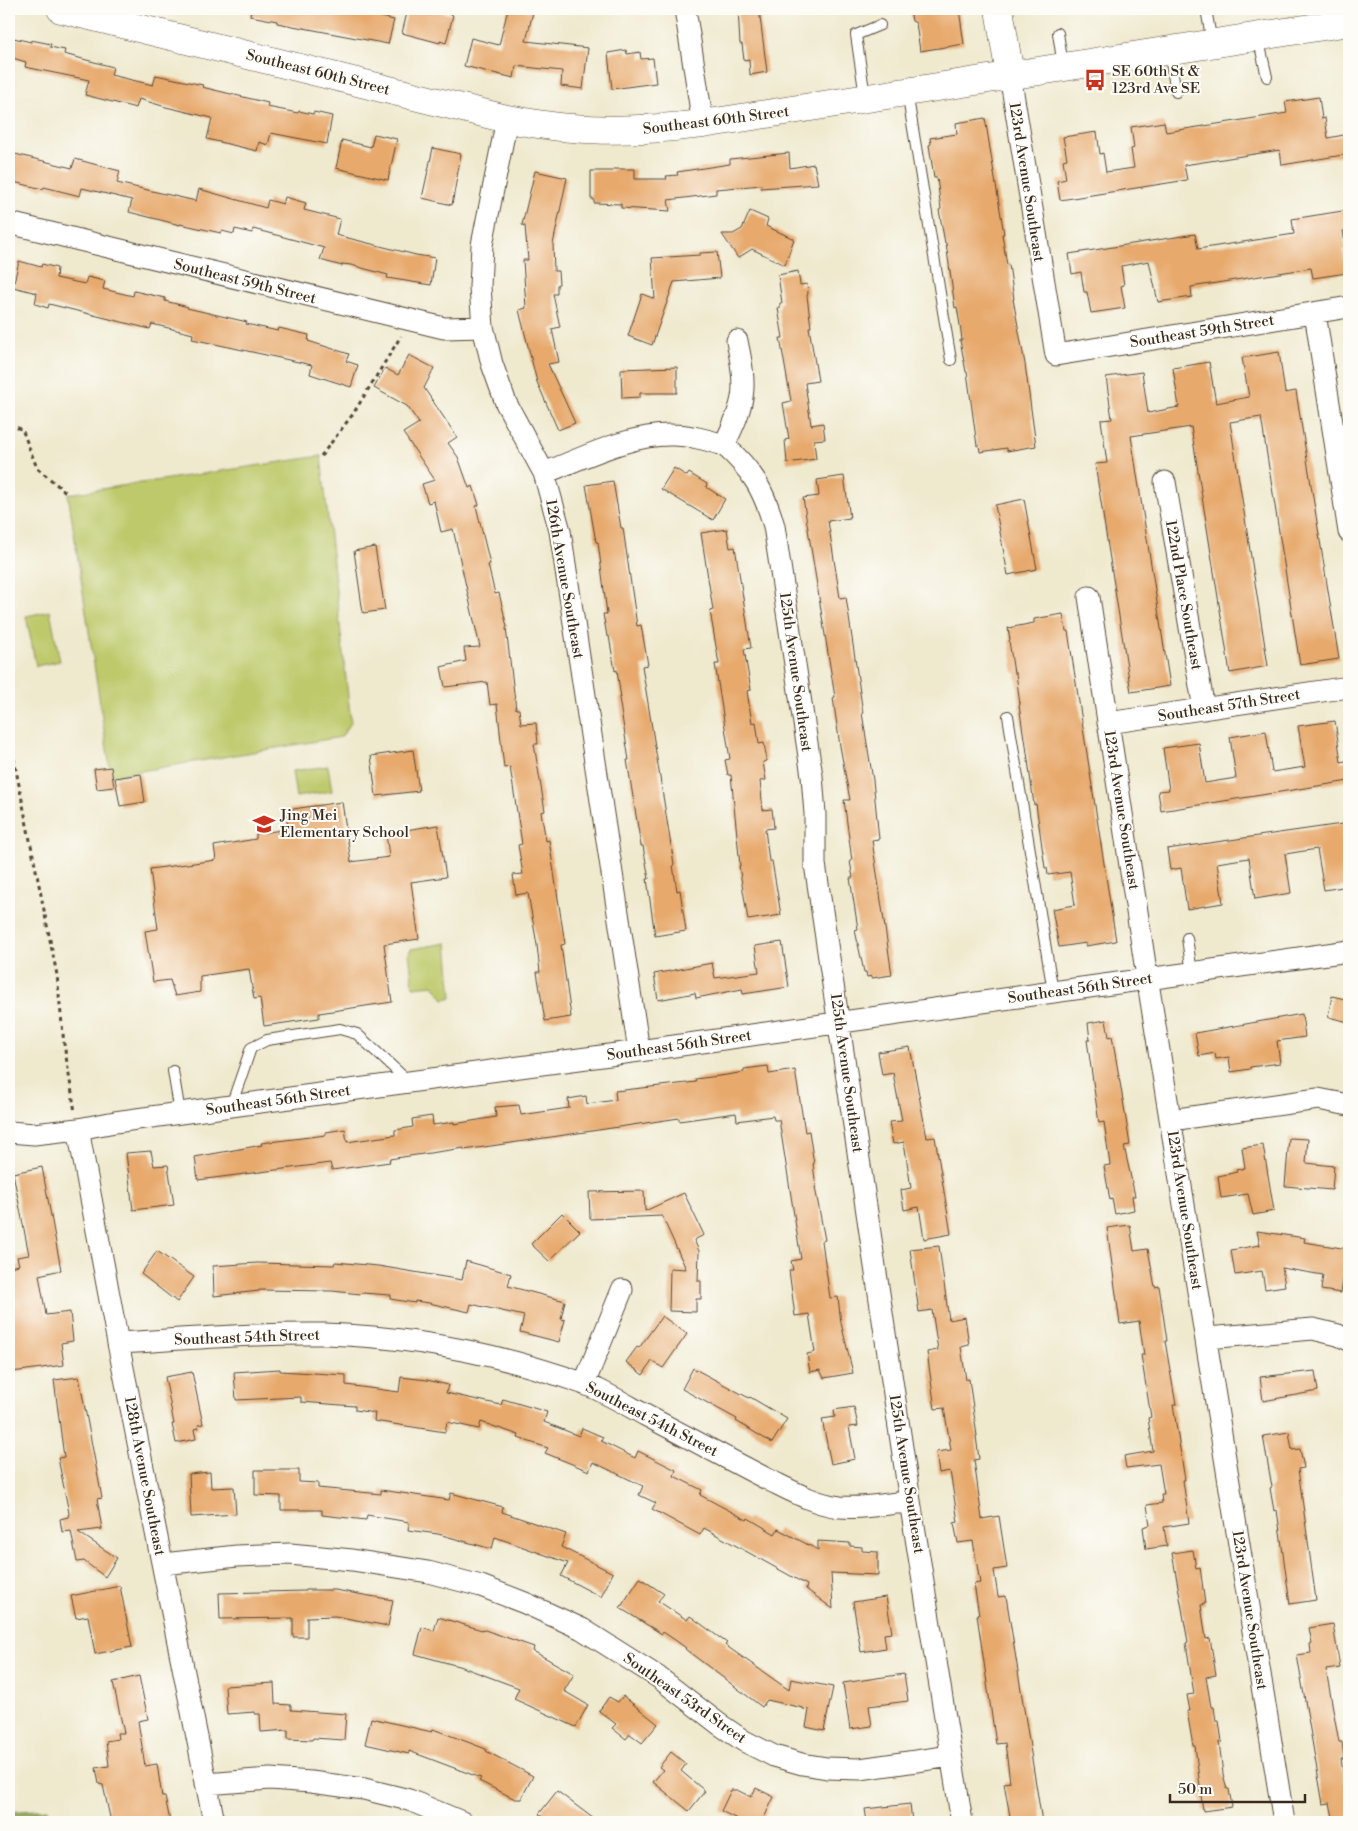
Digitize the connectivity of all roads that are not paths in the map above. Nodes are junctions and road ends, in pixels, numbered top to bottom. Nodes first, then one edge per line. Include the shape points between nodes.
1 (61, 9) edge
2 (685, 9) edge
3 (999, 9) edge
4 (1206, 9) edge
5 (1349, 22) edge
6 (880, 25) dead end
7 (1058, 33) dead end
8 (1258, 36) junction
9 (1212, 44) junction
10 (1169, 50) junction
11 (1063, 67) junction
12 (1010, 75) junction
13 (1267, 77) dead end
14 (907, 91) junction
15 (1176, 92) dead end
16 (865, 98) junction
17 (507, 119) junction
18 (704, 124) junction
19 (9, 223) edge
20 (1349, 307) edge
21 (1315, 313) junction
22 (483, 327) junction
23 (737, 341) dead end
24 (1056, 355) joint
25 (951, 360) dead end
26 (724, 445) junction
27 (544, 473) junction
28 (1165, 482) dead end
29 (1349, 532) edge
30 (1089, 597) dead end
31 (1349, 686) edge
32 (1204, 709) junction
33 (1008, 716) dead end
34 (1108, 724) junction
35 (1187, 938) dead end
36 (1349, 951) edge
37 (1192, 972) junction
38 (1148, 979) junction
39 (1053, 992) junction
40 (839, 1023) junction
41 (639, 1051) junction
42 (173, 1070) dead end
43 (409, 1081) junction
44 (1349, 1105) edge
45 (231, 1106) junction
46 (180, 1113) junction
47 (1171, 1120) junction
48 (78, 1130) junction
49 (9, 1132) edge
50 (622, 1290) dead end
51 (1206, 1338) junction
52 (1349, 1340) edge
53 (118, 1344) junction
54 (584, 1384) junction
55 (910, 1501) junction
56 (163, 1564) junction
57 (951, 1756) junction
58 (206, 1784) junction
59 (214, 1822) edge
60 (462, 1822) edge
61 (962, 1822) edge
62 (1284, 1822) edge

1 - 17 street, Southeast 60th Street
2 - 18 street
3 - 12 street, 123rd Avenue Southeast
4 - 9 lane
5 - 8 street, Southeast 60th Street
6 - 16 lane via 856,35
7 - 11 lane
8 - 9 street, Southeast 60th Street
8 - 13 lane
9 - 10 street, Southeast 60th Street
10 - 11 street, Southeast 60th Street
10 - 15 lane
11 - 12 street, Southeast 60th Street
12 - 14 street, Southeast 60th Street
12 - 24 street, 123rd Avenue Southeast
14 - 16 street, Southeast 60th Street
14 - 25 lane
16 - 18 street, Southeast 60th Street
17 - 18 street, Southeast 60th Street via 608,130
17 - 22 street, 126th Avenue Southeast via 482,245 480,287
19 - 22 street, Southeast 59th Street via 410,321 444,328
20 - 21 street, Southeast 59th Street
21 - 24 street, Southeast 59th Street
21 - 29 street
22 - 27 street, 126th Avenue Southeast via 506,403
23 - 26 street via 744,388 741,409
26 - 27 street via 688,436 644,437
26 - 40 street, 125th Avenue Southeast via 760,486 774,526 812,776 816,864
27 - 41 street, 126th Avenue Southeast via 560,531
28 - 32 street, 122nd Place Southeast
30 - 34 street, 123rd Avenue Southeast
31 - 32 street, Southeast 57th Street
32 - 34 street, Southeast 57th Street
33 - 39 lane
34 - 38 street, 123rd Avenue Southeast
35 - 37 lane
36 - 37 street, Southeast 56th Street
37 - 38 street, Southeast 56th Street
38 - 39 street, Southeast 56th Street
38 - 47 street, 123rd Avenue Southeast
39 - 40 street, Southeast 56th Street
40 - 41 street, Southeast 56th Street
40 - 55 street, 125th Avenue Southeast
41 - 43 street, Southeast 56th Street
42 - 46 lane
43 - 45 street, Southeast 56th Street
43 - 45 lane via 357,1034 340,1029 267,1040 251,1048
44 - 47 street via 1318,1099
45 - 46 street, Southeast 56th Street
46 - 48 street, Southeast 56th Street
47 - 51 street, 123rd Avenue Southeast
48 - 49 street, Southeast 56th Street via 34,1134
48 - 53 street, 128th Avenue Southeast
50 - 54 street
51 - 52 street via 1313,1329
51 - 62 street, 123rd Avenue Southeast
53 - 54 street, Southeast 54th Street via 248,1335 326,1334 398,1340 463,1349
53 - 56 street, 128th Avenue Southeast
54 - 55 street, Southeast 54th Street via 801,1496 839,1507 858,1508
55 - 57 street, 125th Avenue Southeast
56 - 57 street, Southeast 53rd Street via 290,1554 428,1572 481,1586 582,1629 658,1677 744,1741 774,1756 828,1768 860,1769
56 - 58 street, 128th Avenue Southeast
57 - 61 street, 125th Avenue Southeast
58 - 59 street, 128th Avenue Southeast
58 - 60 street via 270,1779 364,1789 409,1800

